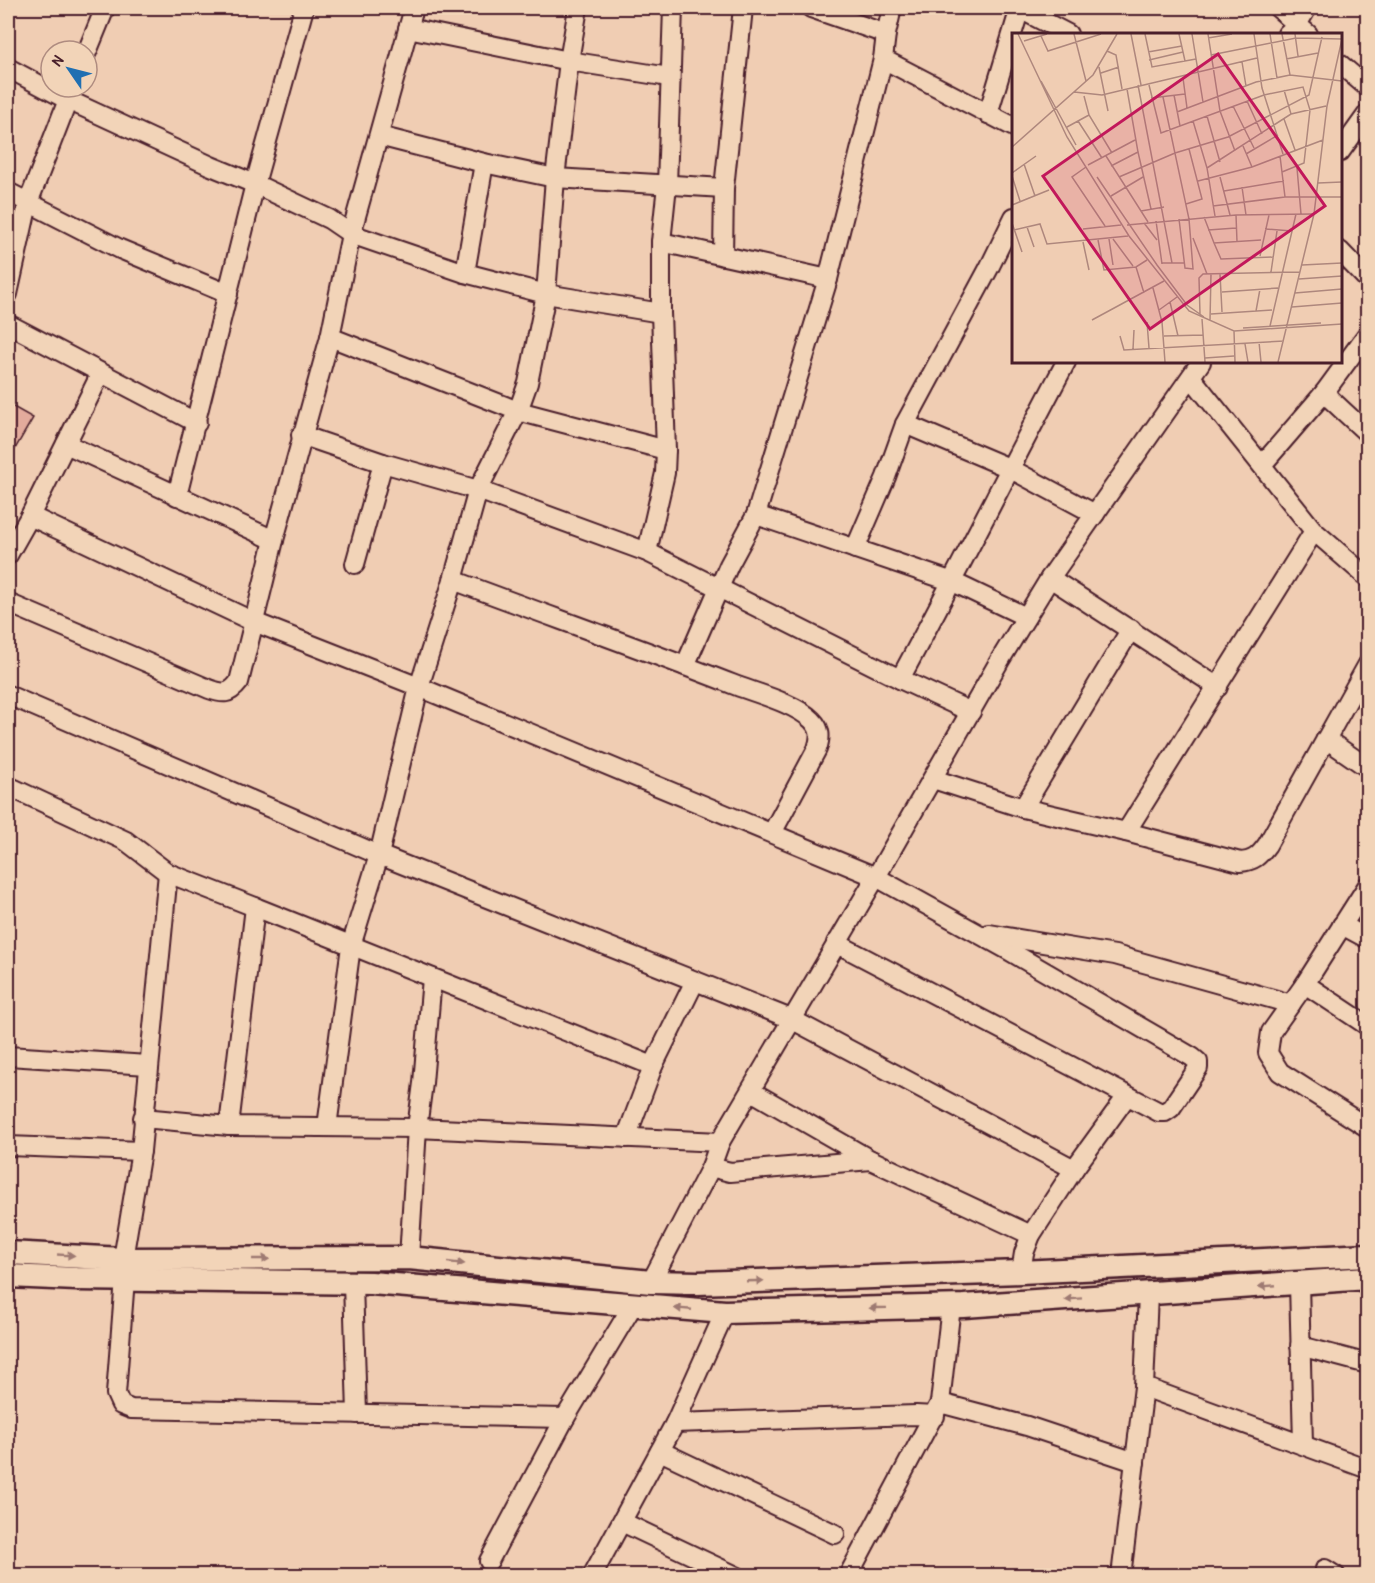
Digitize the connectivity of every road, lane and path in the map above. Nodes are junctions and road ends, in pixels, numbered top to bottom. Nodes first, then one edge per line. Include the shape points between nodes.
1 (105, 8) edge
2 (304, 8) edge
3 (414, 8) edge
4 (578, 8) edge
5 (673, 8) edge
6 (743, 8) edge
7 (811, 8) edge
8 (892, 8) edge
9 (1020, 8) edge
10 (1278, 8) edge
11 (1307, 8) edge
12 (408, 28) junction
13 (1297, 31) edge
14 (1012, 33) edge
15 (1066, 33) edge
16 (886, 34) junction
17 (1012, 34) edge
18 (92, 39) edge
19 (883, 59) junction
20 (569, 61) junction
21 (1342, 65) edge
22 (8, 68) edge
23 (669, 76) junction
24 (39, 80) edge
25 (1368, 88) edge
26 (68, 99) edge
27 (82, 99) edge
28 (1368, 113) edge
29 (988, 114) junction
30 (1012, 126) edge
31 (379, 136) junction
32 (1342, 151) edge
33 (484, 163) junction
34 (555, 178) junction
35 (255, 184) junction
36 (667, 185) junction
37 (724, 188) junction
38 (8, 192) edge
39 (28, 203) junction
40 (1012, 221) edge
41 (351, 234) junction
42 (661, 243) junction
43 (1342, 252) edge
44 (723, 256) junction
45 (465, 273) junction
46 (828, 279) junction
47 (1368, 280) edge
48 (8, 294) edge
49 (228, 294) junction
50 (546, 294) junction
51 (661, 313) junction
52 (8, 324) edge
53 (1368, 333) edge
54 (330, 337) junction
55 (1065, 363) edge
56 (1200, 363) edge
57 (101, 373) junction
58 (1191, 377) junction
59 (1324, 393) junction
60 (518, 411) junction
61 (197, 423) junction
62 (905, 424) junction
63 (1368, 434) edge
64 (301, 435) junction
65 (66, 444) junction
66 (666, 450) junction
67 (383, 463) junction
68 (1262, 465) junction
69 (1009, 468) junction
70 (478, 490) junction
71 (177, 496) junction
72 (1095, 514) junction
73 (756, 515) junction
74 (30, 516) junction
75 (1314, 531) junction
76 (274, 540) junction
77 (855, 549) junction
78 (647, 552) junction
79 (8, 555) edge
80 (355, 564) dead end
81 (1050, 578) junction
82 (1368, 578) edge
83 (453, 580) junction
84 (953, 582) junction
85 (720, 588) junction
86 (8, 603) edge
87 (1026, 617) junction
88 (254, 622) junction
89 (1131, 629) junction
90 (1368, 663) edge
91 (685, 666) junction
92 (900, 679) junction
93 (419, 687) junction
94 (1218, 687) junction
95 (8, 695) edge
96 (971, 712) junction
97 (1326, 739) junction
98 (1368, 768) edge
99 (933, 779) junction
100 (8, 786) edge
101 (1023, 808) junction
102 (1126, 832) junction
103 (772, 833) junction
104 (379, 855) junction
105 (168, 873) junction
106 (876, 877) junction
107 (1368, 885) edge
108 (255, 907) junction
109 (1342, 925) junction
110 (975, 932) junction
111 (1368, 939) edge
112 (836, 944) junction
113 (351, 946) junction
114 (432, 978) junction
115 (695, 981) junction
116 (1305, 984) junction
117 (1291, 1004) junction
118 (791, 1019) junction
119 (1368, 1026) edge
120 (8, 1056) edge
121 (148, 1065) junction
122 (653, 1066) junction
123 (750, 1091) junction
124 (1127, 1096) junction
125 (143, 1118) junction
126 (229, 1126) junction
127 (327, 1127) junction
128 (417, 1128) junction
129 (1368, 1128) edge
130 (626, 1138) junction
131 (720, 1142) junction
132 (8, 1146) edge
133 (141, 1151) junction
134 (871, 1160) junction
135 (711, 1167) junction
136 (1074, 1170) junction
137 (1031, 1234) junction
138 (8, 1253) edge
139 (1368, 1255) edge
140 (409, 1258) junction
141 (124, 1269) junction
142 (1021, 1272) junction
143 (8, 1276) edge
144 (1368, 1278) edge
145 (651, 1282) junction
146 (353, 1283) junction
147 (1299, 1283) junction
148 (1148, 1294) junction
149 (633, 1305) junction
150 (951, 1306) junction
151 (725, 1312) junction
152 (1300, 1346) junction
153 (1368, 1364) edge
154 (1144, 1386) junction
155 (938, 1410) junction
156 (357, 1414) junction
157 (565, 1419) junction
158 (675, 1423) junction
159 (1303, 1444) junction
160 (660, 1451) junction
161 (1135, 1462) junction
162 (1368, 1469) edge
163 (622, 1522) junction
164 (835, 1534) dead end
165 (489, 1561) dead end
166 (592, 1575) edge
167 (736, 1575) edge
168 (848, 1575) edge
169 (1121, 1575) edge

1 - 18 street
2 - 35 street
3 - 12 street
4 - 20 street
5 - 23 street
6 - 37 street
7 - 16 street
8 - 16 street
9 - 14 street
9 - 15 street
10 - 13 street
11 - 13 street
12 - 20 street
12 - 31 street
16 - 19 street
17 - 29 street
19 - 29 street
19 - 46 street
20 - 23 street
20 - 34 street
21 - 25 street
22 - 24 street
23 - 36 street
26 - 39 street
27 - 35 street via 211,166
28 - 32 street
29 - 30 street
31 - 33 street
31 - 41 street
33 - 34 street
33 - 45 street
34 - 36 street
34 - 50 street
35 - 41 street via 329,219
35 - 49 street
36 - 37 street
36 - 42 street
37 - 44 street
38 - 39 street
39 - 48 street
39 - 49 street via 120,249
40 - 62 street
41 - 45 street
41 - 54 street
42 - 44 street
42 - 51 street
43 - 47 street
44 - 46 street
45 - 50 street
46 - 73 street
49 - 61 street
50 - 51 street
50 - 60 street via 528,383
51 - 66 street
52 - 57 street
53 - 59 street
54 - 60 street
54 - 64 street
55 - 69 street
56 - 58 street
57 - 61 street
57 - 65 street
58 - 68 street
58 - 72 street
59 - 63 street
59 - 68 street
60 - 66 street
60 - 70 street
61 - 71 street
62 - 69 street
62 - 77 street
64 - 67 street
64 - 76 street
65 - 71 street
65 - 74 street
66 - 78 street via 665,473
67 - 70 street
67 - 80 street
68 - 75 street
69 - 72 street
69 - 84 street
70 - 78 street
70 - 83 street
71 - 76 street
72 - 81 street
73 - 77 street
73 - 85 street
74 - 79 street
74 - 88 street
75 - 82 street
75 - 94 street
76 - 88 street
77 - 84 street
78 - 85 street
81 - 87 street
81 - 89 street
83 - 91 street
83 - 93 street
84 - 87 street
84 - 92 street
85 - 91 street
85 - 92 street
86 - 88 street via 221,693 233,690 239,682
87 - 96 street
88 - 93 street
89 - 94 street
89 - 101 street
90 - 97 street
91 - 103 street via 793,708 811,719 819,730 817,749
92 - 96 street
93 - 103 street
93 - 104 street
94 - 102 street
95 - 104 street
96 - 99 street
97 - 98 street
97 - 102 street via 1267,845 1250,861 1240,862
99 - 101 street
99 - 106 street
100 - 105 street via 126,841
101 - 102 street
103 - 106 street
104 - 113 street
104 - 115 street
105 - 108 street
105 - 121 street
106 - 110 street
106 - 112 street
107 - 109 street
108 - 113 street
108 - 126 street
109 - 111 street
109 - 116 street
110 - 117 street via 1115,955
110 - 124 street via 1198,1062 1194,1076 1165,1112
112 - 118 street
112 - 124 street
113 - 114 street
113 - 127 street
114 - 122 street
114 - 128 street
115 - 118 street
115 - 122 street
116 - 117 street
116 - 119 street
117 - 129 street via 1271,1032 1268,1053 1280,1072
118 - 123 street
118 - 136 street
120 - 121 street
121 - 125 street
122 - 130 street
123 - 131 street
123 - 134 street
124 - 136 street
125 - 126 street
125 - 133 street
126 - 127 street
127 - 128 street
128 - 130 street
128 - 140 street
130 - 131 street
131 - 135 street
132 - 133 street
133 - 141 street
134 - 135 street via 730,1172
134 - 137 street
135 - 145 street
136 - 137 street
137 - 142 street
138 -> 141 main road
139 - 142 main road
141 -> 140 main road
140 -> 145 main road
141 - 143 main road
141 - 146 main road
141 - 156 street via 116,1394 121,1405 131,1410
145 -> 142 main road
144 - 147 main road
146 - 149 main road
146 - 156 street
147 -> 148 main road
147 - 152 street
148 -> 150 main road
148 - 154 street
151 -> 149 main road
149 - 157 street
150 -> 151 main road
150 - 155 street
151 - 158 street
152 - 153 street
152 - 159 street
154 - 159 street
154 - 161 street
155 - 158 street via 916,1415
155 - 161 street via 1027,1426
155 - 168 street
156 - 157 street
157 - 165 street
158 - 160 street
159 - 162 street
160 - 163 street
160 - 164 street
161 - 169 street
163 - 166 street
163 - 167 street

